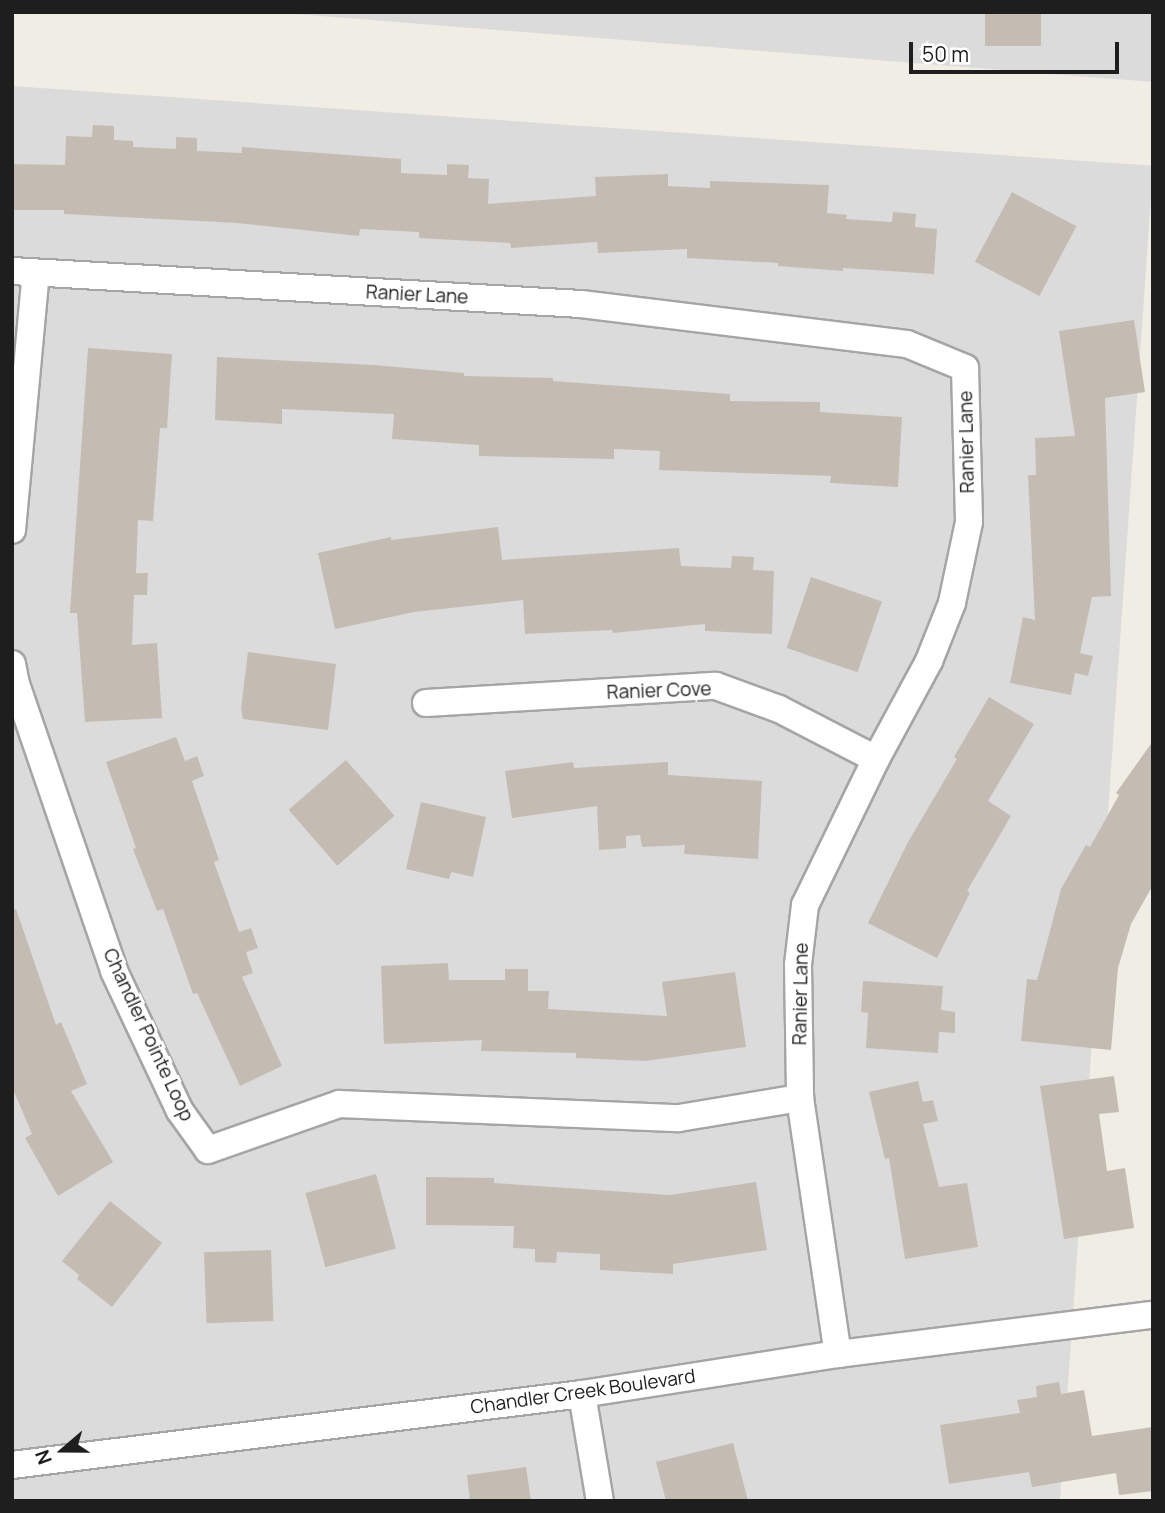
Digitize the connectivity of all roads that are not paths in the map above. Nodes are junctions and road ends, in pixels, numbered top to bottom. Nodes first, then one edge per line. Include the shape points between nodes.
1 (24, 272) edge
2 (12, 530) edge
3 (12, 664) edge
4 (426, 703) dead end
5 (876, 759) junction
6 (800, 1098) junction
7 (1153, 1315) edge
8 (838, 1354) junction
9 (582, 1394) junction
10 (12, 1465) edge
11 (600, 1501) edge

1 - 2 street
1 - 5 street, Ranier Lane via 581,304 907,344 965,368 969,522 952,603 929,661
3 - 6 street, Chandler Pointe Loop via 114,971 180,1111 208,1150 339,1104 679,1118
4 - 5 street, Ranier Cove via 716,686 779,709
5 - 6 street, Ranier Lane via 805,905 798,965
6 - 8 street, Ranier Lane
7 - 8 street, Chandler Creek Boulevard
8 - 9 street, Chandler Creek Boulevard
9 - 10 street, Chandler Creek Boulevard
9 - 11 street

